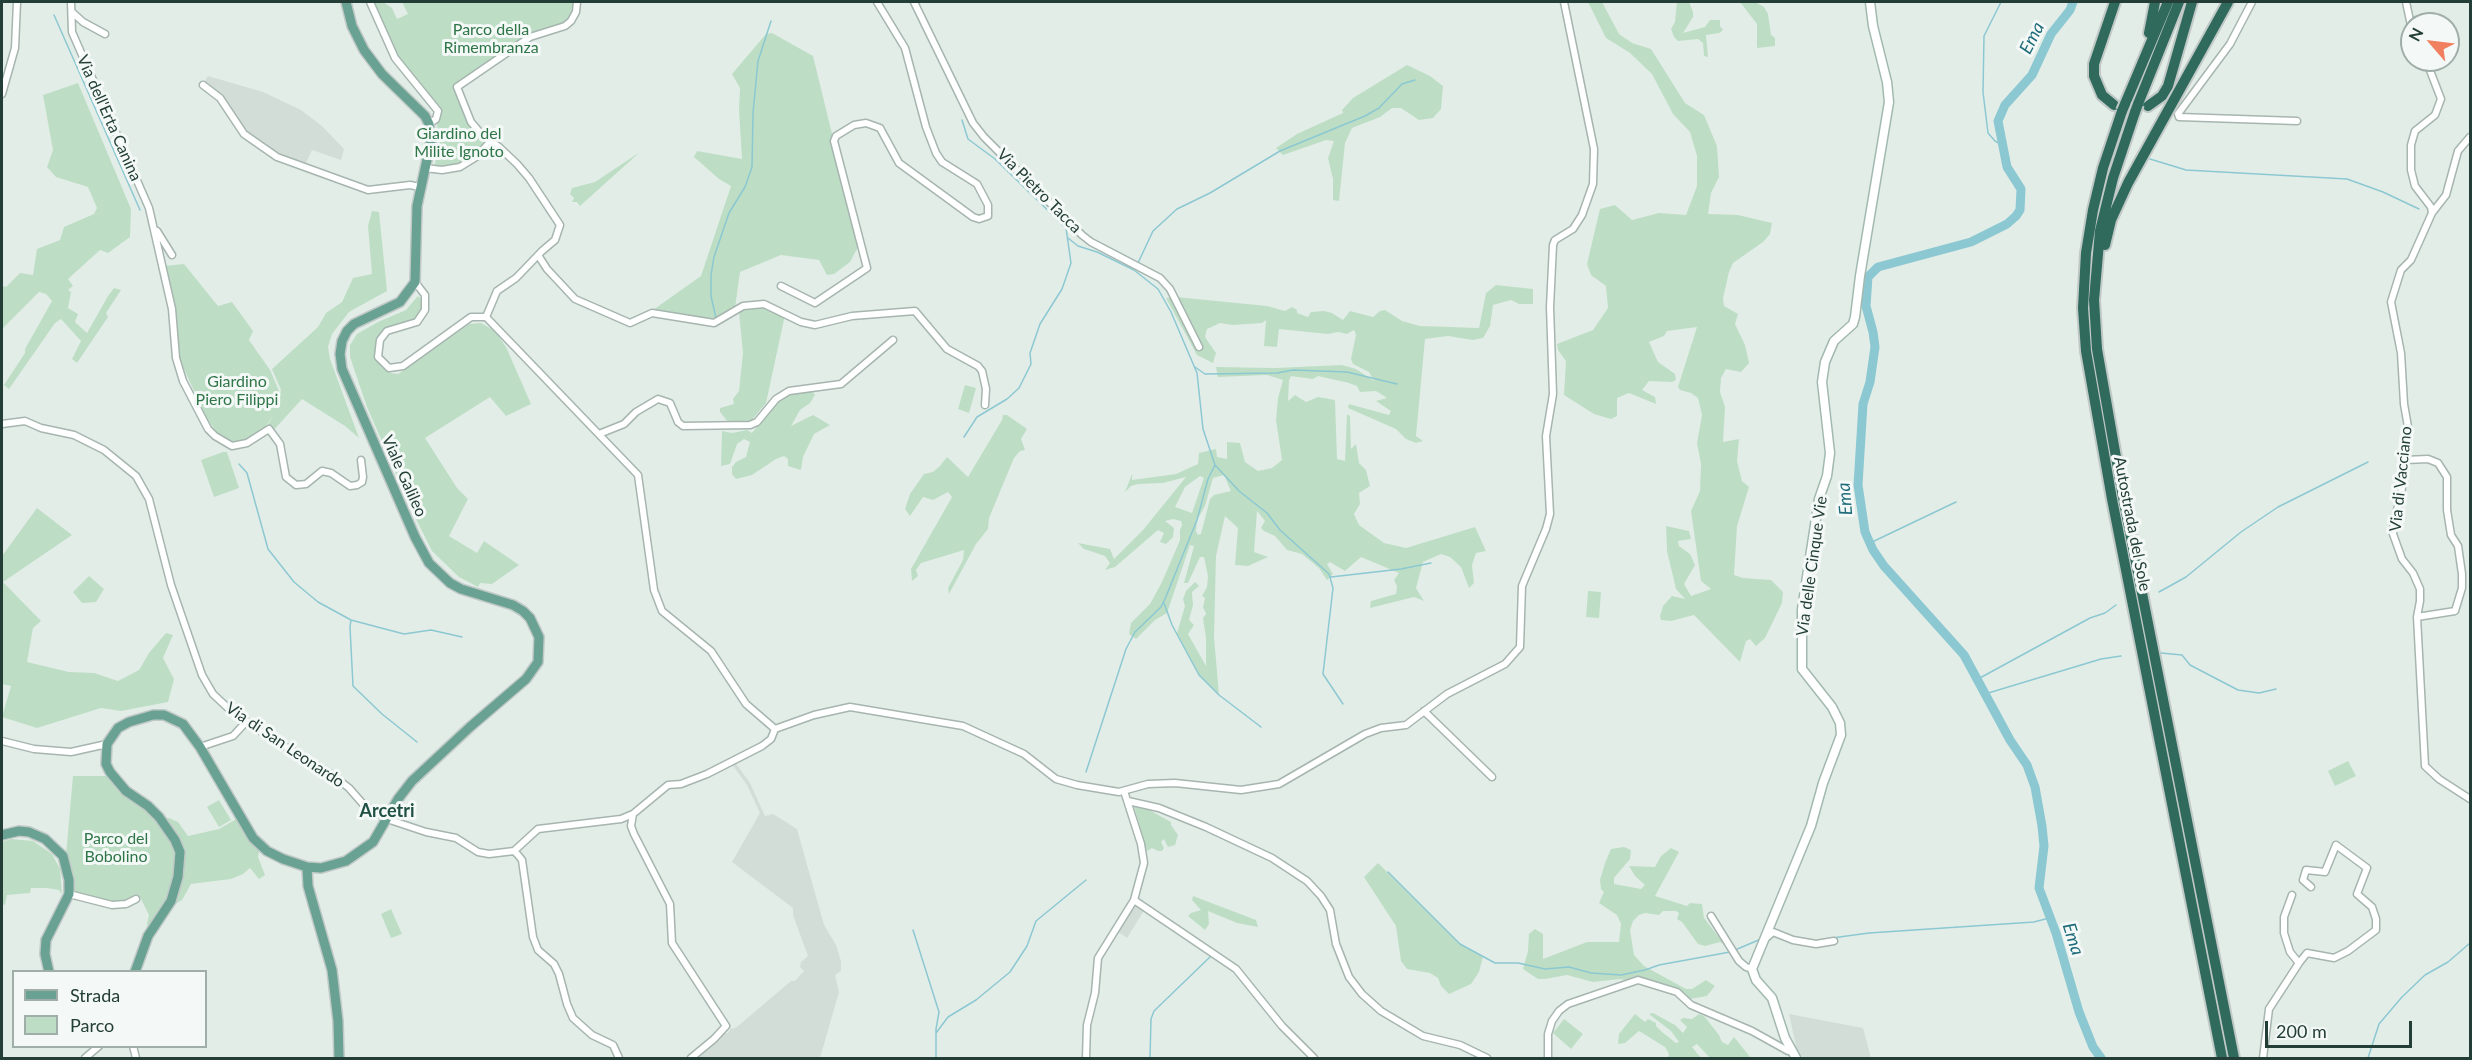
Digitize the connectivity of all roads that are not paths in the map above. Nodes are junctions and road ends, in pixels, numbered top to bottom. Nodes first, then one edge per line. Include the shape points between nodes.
1 (17, 2) edge
2 (71, 2) edge
3 (345, 2) edge
4 (370, 2) edge
5 (577, 2) edge
6 (877, 2) edge
7 (914, 2) edge
8 (1564, 2) edge
9 (1870, 2) edge
10 (2115, 2) edge
11 (2155, 2) edge
12 (2168, 2) edge
13 (2179, 2) edge
14 (2192, 2) edge
15 (2228, 2) edge
16 (2252, 2) edge
17 (72, 12) junction
18 (105, 34) dead end
19 (2431, 72) edge
20 (203, 85) dead end
21 (2, 94) edge
22 (2120, 107) junction
23 (2140, 107) junction
24 (2297, 121) dead end
25 (429, 124) junction
26 (2470, 137) edge
27 (491, 141) junction
28 (425, 168) junction
29 (420, 187) junction
30 (2432, 213) junction
31 (153, 223) junction
32 (172, 255) dead end
33 (538, 255) junction
34 (415, 282) junction
35 (781, 286) dead end
36 (486, 316) junction
37 (2096, 329) junction
38 (892, 340) dead end
39 (1199, 347) dead end
40 (985, 405) dead end
41 (2, 424) edge
42 (599, 434) junction
43 (238, 446) joint
44 (361, 460) dead end
45 (2405, 460) junction
46 (2417, 617) junction
47 (1424, 711) junction
48 (246, 722) junction
49 (775, 729) junction
50 (2, 741) edge
51 (107, 744) junction
52 (200, 747) junction
53 (1492, 777) dead end
54 (1124, 791) junction
55 (2470, 799) edge
56 (1128, 801) junction
57 (633, 814) junction
58 (387, 819) junction
59 (2, 835) edge
60 (514, 851) junction
61 (307, 867) junction
62 (2311, 887) dead end
63 (69, 894) junction
64 (2292, 895) dead end
65 (136, 899) dead end
66 (1134, 900) junction
67 (1711, 916) dead end
68 (1763, 940) junction
69 (1834, 941) dead end
70 (2299, 963) junction
71 (1752, 969) junction
72 (49, 970) edge
73 (136, 970) edge
74 (98, 1048) edge
75 (1795, 1055) edge
76 (85, 1059) edge
77 (339, 1059) edge
78 (619, 1059) edge
79 (691, 1059) edge
80 (1086, 1059) edge
81 (1314, 1059) edge
82 (1487, 1059) edge
83 (1548, 1059) edge
84 (2222, 1059) edge
85 (2234, 1059) edge
86 (2263, 1059) edge

1 - 21 street via 15,48
2 - 17 street, Via dell'Erta Canina
3 - 25 main road via 372,63
4 - 25 street via 395,58 438,111
5 - 27 street via 576,12 565,26 537,33 457,87 471,122
6 - 35 street via 905,48 936,153 942,162 977,184 988,205 988,216 973,217 899,163 880,128 873,124 854,125 834,141 867,268 815,303
7 - 39 street, Via Pietro Tacca via 973,123 984,137 1091,242 1160,278 1170,289
8 - 47 street via 1588,113 1594,168 1591,192 1582,215 1573,229 1553,245 1553,394 1546,436 1550,514 1522,586 1520,647 1505,664 1463,684
9 - 68 street, Via delle Cinque Vie via 1889,102 1855,317 1853,324 1834,341 1825,362 1822,382 1830,453 1802,609 1802,669 1832,707 1841,735 1811,826
10 - 22 highway via 2094,63 2094,76 2102,95
11 - 22 highway via 2152,25
12 - 22 highway, Autostrada del Sole
13 - 23 highway, Autostrada del Sole
14 - 23 highway via 2168,86 2162,96
15 - 37 highway via 2115,211 2105,248
16 - 24 street via 2230,44 2179,117
17 - 18 street, Via dell'Erta Canina
17 - 31 street, Via dell'Erta Canina via 72,32
19 - 30 street via 2441,99 2435,115 2415,131 2411,170 2415,186
20 - 29 street via 220,98 244,134 277,157 368,190
22 - 84 highway, Autostrada del Sole via 2086,253 2086,351
23 - 37 highway, Autostrada del Sole via 2119,156 2104,213 2096,266
25 - 28 main road via 431,141
26 - 30 street, Via di Vacciano via 2458,151 2446,195
27 - 28 street via 460,167 441,171
27 - 33 street via 529,178 560,225 555,240
28 - 29 main road
29 - 34 main road
30 - 45 street, Via di Vacciano via 2416,251 2401,270 2391,302 2401,353 2408,427
31 - 32 street, Via dell'Erta Canina
31 - 43 street, Via dell'Erta Canina via 183,381 208,429 224,443
33 - 36 street via 497,291
33 - 40 street via 575,299 630,323 652,313 714,323 743,306 764,304 815,326 852,316 915,311 946,349 982,371
34 - 36 street via 425,295 425,310 417,322 387,331 380,340 378,357 389,368 403,366 471,317
34 - 58 main road, Viale Galileo via 400,303 347,331 340,354 342,369 414,537 429,563 461,590 523,611 536,628 540,645 538,662 526,679 416,776
36 - 42 street
37 - 85 highway, Autostrada del Sole via 2100,375 2122,497
38 - 42 street via 842,384 789,391 776,399 757,422 683,426 669,403 658,399 624,424
41 - 48 street, Via di San Leonardo via 25,421 74,435 104,450 136,476 149,498 171,585 202,675 213,694
42 - 49 street via 640,480 654,590 662,611 711,651 742,700
43 - 44 street, Viale Galileo via 268,429 280,444 286,477 296,485 306,484 318,471 331,473 350,486 357,485 363,477
45 - 46 street, Via di Vacciano via 2393,534 2420,589
45 - 46 street via 2428,459 2438,463 2447,477 2447,510 2462,574 2455,611
46 - 55 street, Via di Vacciano via 2425,766
47 - 53 street
47 - 54 street via 1406,724 1365,734 1279,784 1241,790 1165,783
48 - 52 street via 233,736
48 - 58 street, Via di San Leonardo via 331,774 363,804
49 - 54 street via 849,707 948,723 1024,754 1056,779
49 - 57 street via 771,739 707,774 668,785
50 - 51 street via 34,750 71,752
51 - 52 main road via 118,728 129,722 164,715 183,724
51 - 73 main road via 106,764 113,778 159,817 180,852 171,901 148,936
52 - 61 main road via 245,827 266,850
54 - 56 street
56 - 66 street via 1144,863
56 - 82 street via 1159,808 1206,827 1272,858 1307,881 1330,910 1336,944 1349,977 1362,994 1381,1011 1423,1036 1460,1045
57 - 60 street via 621,819 538,829
57 - 79 street via 637,840 670,904 672,943 726,1026
58 - 60 street, Via di San Leonardo via 456,838 478,852
58 - 61 main road, Viale Galileo via 372,842 357,855 334,865
59 - 63 main road via 29,832 55,847 67,868
60 - 78 street via 522,860 538,950 560,974 573,1018 592,1035 613,1045
61 - 77 main road via 332,970
62 - 70 street via 2303,880 2306,870 2325,872 2336,844 2367,868 2357,894 2372,907 2376,930 2334,958 2307,953
63 - 65 street via 112,905
63 - 72 main road via 46,940
64 - 70 street via 2284,917 2284,933 2290,952
66 - 80 street via 1098,958 1087,1025
66 - 81 street via 1236,969
67 - 71 street via 1739,961
68 - 69 street via 1773,932 1816,944
68 - 71 street, Via delle Cinque Vie
70 - 86 street via 2269,1009
71 - 75 street via 1772,998
74 - 76 street
75 - 83 street via 1692,1005 1677,992 1638,980 1568,1004 1559,1011 1548,1034

